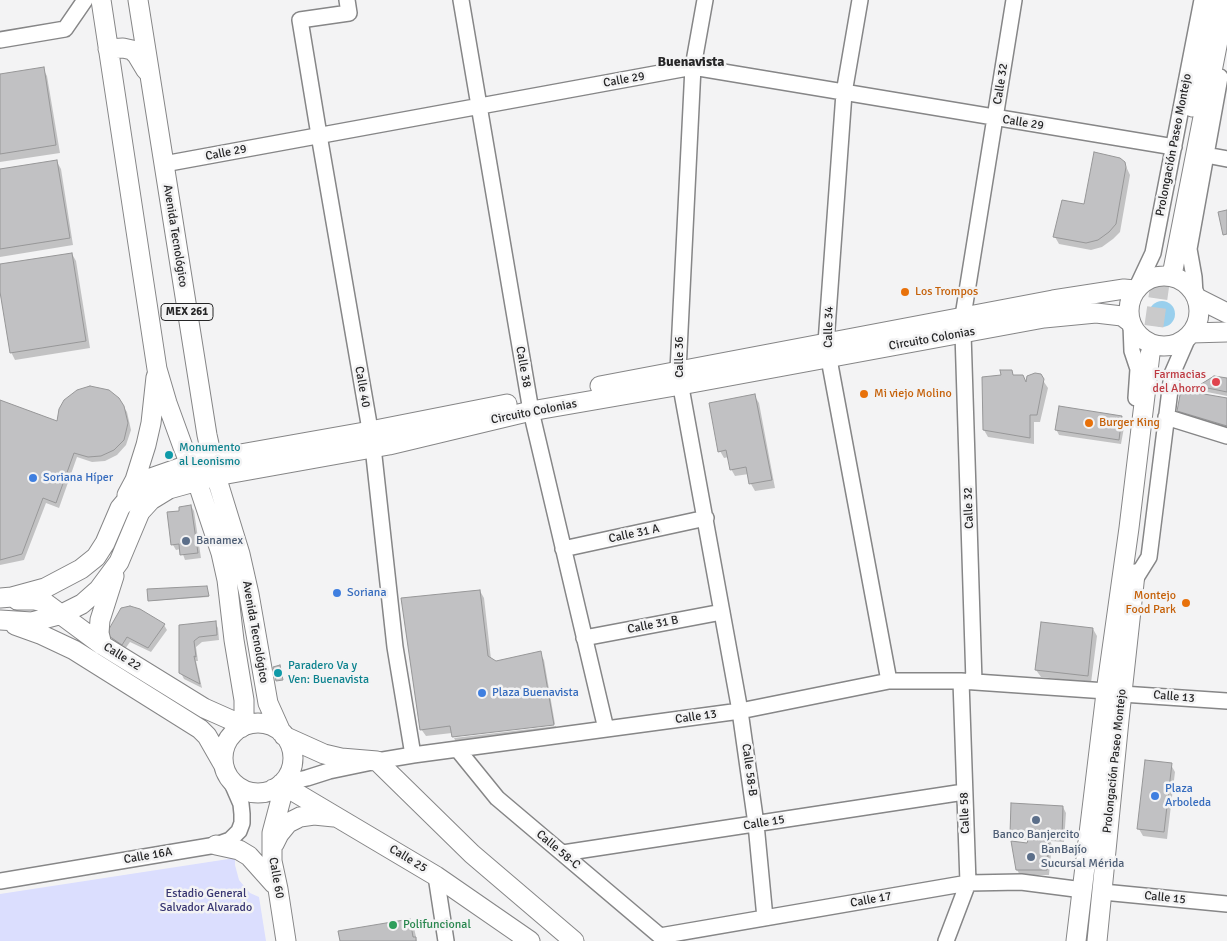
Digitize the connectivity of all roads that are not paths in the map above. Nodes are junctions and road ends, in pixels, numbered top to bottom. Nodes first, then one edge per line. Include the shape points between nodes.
1 (85, 0) edge
2 (101, 0) edge
3 (138, 0) edge
4 (347, 0) edge
5 (461, 0) edge
6 (705, 0) edge
7 (860, 0) edge
8 (1014, 0) edge
9 (1202, 0) edge
10 (1212, 0) edge
11 (1226, 0) edge
12 (1227, 39) edge
13 (0, 40) edge
14 (108, 49) junction
15 (693, 67) junction
16 (151, 83) junction
17 (844, 93) junction
18 (478, 106) junction
19 (995, 118) junction
20 (318, 135) junction
21 (1174, 147) junction
22 (1206, 155) junction
23 (1227, 159) edge
24 (164, 164) junction
25 (1136, 288) junction
26 (1196, 296) junction
27 (1227, 313) edge
28 (1130, 324) junction
29 (963, 325) junction
30 (1227, 332) edge
31 (1190, 334) junction
32 (828, 350) junction
33 (157, 369) junction
34 (679, 378) junction
35 (530, 406) junction
36 (1166, 417) junction
37 (1227, 436) edge
38 (371, 439) junction
39 (214, 468) junction
40 (194, 472) junction
41 (120, 508) junction
42 (706, 518) junction
43 (563, 549) junction
44 (119, 562) junction
45 (1134, 581) junction
46 (0, 598) edge
47 (722, 612) junction
48 (62, 614) junction
49 (1, 620) edge
50 (584, 638) junction
51 (1113, 640) junction
52 (102, 645) junction
53 (889, 680) junction
54 (968, 681) junction
55 (1114, 692) junction
56 (1227, 701) edge
57 (740, 711) junction
58 (242, 727) junction
59 (606, 729) junction
60 (282, 734) junction
61 (458, 750) junction
62 (412, 755) junction
63 (377, 761) junction
64 (227, 772) junction
65 (280, 784) junction
66 (964, 792) junction
67 (343, 820) junction
68 (756, 824) junction
69 (216, 845) junction
70 (271, 849) junction
71 (563, 854) junction
72 (436, 876) junction
73 (0, 881) edge
74 (968, 883) junction
75 (278, 889) junction
76 (1083, 890) junction
77 (1102, 892) junction
78 (1227, 904) edge
79 (765, 918) junction
80 (663, 938) edge
81 (286, 941) edge
82 (446, 941) edge
83 (530, 941) edge
84 (574, 941) edge
85 (946, 941) edge
86 (1076, 941) edge
87 (1097, 941) edge

1 - 13 street via 65,28
2 - 14 main road, Avenida Tecnológico / MEX 261
3 - 16 main road, Avenida Tecnológico / MEX 261
4 - 20 street, Calle 40 via 349,13 300,20
5 - 18 street, Calle 38
6 - 15 street, Calle 36
7 - 17 street, Calle 34
8 - 19 street, Calle 32
9 - 21 street, Prolongación Paseo Montejo
10 - 11 main road, Prolongación Paseo Montejo via 1167,270
12 - 22 street
14 - 16 main road via 132,50
14 - 33 main road, Avenida Tecnológico / MEX 261
15 - 17 street, Calle 29
15 - 18 street, Calle 29
15 - 34 street, Calle 36
16 - 24 main road, Avenida Tecnológico / MEX 261
17 - 19 street, Calle 29
17 - 32 street, Calle 34
18 - 20 street, Calle 29
18 - 35 street, Calle 38
19 - 21 street, Calle 29
19 - 29 street, Calle 32
20 - 24 street, Calle 29
20 - 38 street, Calle 40
21 - 25 street, Prolongación Paseo Montejo via 1153,253
22 - 23 street
22 - 26 street via 1189,249
24 - 39 main road, Avenida Tecnológico / MEX 261
25 - 26 main road via 1156,276 1168,276 1188,285
25 - 28 main road via 1129,305
25 - 29 main road, Circuito Colonias via 1079,296
26 - 27 main road
26 - 31 main road via 1199,310
28 - 29 main road, Circuito Colonias via 1122,316 1096,313
28 - 31 main road via 1136,334 1152,345 1172,345 1182,342
28 - 51 street, Prolongación Paseo Montejo via 1138,379 1112,604
29 - 32 main road, Circuito Colonias
29 - 54 street, Calle 32
30 - 31 main road
31 - 36 street, Prolongación Paseo Montejo via 1172,374
32 - 34 main road, Circuito Colonias
32 - 53 street, Calle 34
33 - 40 main road, Avenida Tecnológico / MEX 261 via 182,447
33 - 41 main road via 146,445 135,480
34 - 35 main road, Circuito Colonias
34 - 42 street, Calle 36
35 - 38 main road, Circuito Colonias
35 - 43 street, Calle 38
36 - 37 street
36 - 45 street, Prolongación Paseo Montejo via 1149,557
38 - 39 main road, Circuito Colonias
38 - 62 street, Calle 40 via 395,647
39 - 40 main road, Circuito Colonias
39 - 60 main road, Avenida Tecnológico / MEX 261 via 240,554 268,703
40 - 41 main road, Circuito Colonias via 151,478 135,490
40 - 44 main road, Circuito Colonias via 151,500 140,512
40 - 58 main road, Avenida Tecnológico / MEX 261 via 227,580 244,700
41 - 46 main road, Circuito Colonias via 105,543 96,557 81,569 44,588
42 - 43 street, Calle 31 A
42 - 47 street, Calle 36
43 - 50 street, Calle 38
44 - 48 main road, Circuito Colonias via 99,589 82,604
44 - 52 main road via 100,620
45 - 51 main road, Prolongación Paseo Montejo via 1142,530 1156,355
45 - 55 main road, Prolongación Paseo Montejo
46 - 48 main road, Calle 22 via 44,602
47 - 50 street, Calle 31 B
47 - 57 street, Calle 36
48 - 49 main road, Circuito Colonias via 32,622
48 - 52 main road, Calle 22
49 - 64 main road, Calle 22 via 74,650 200,729
50 - 59 street, Calle 38
51 - 55 main road, Prolongación Paseo Montejo
52 - 58 main road, Calle 22 via 204,708
53 - 54 street, Calle 13
53 - 57 street, Calle 13
54 - 55 street, Calle 13
54 - 66 street, Calle 58
55 - 56 street, Calle 13
55 - 76 main road, Prolongación Paseo Montejo
55 - 77 main road, Prolongación Paseo Montejo
57 - 59 street, Calle 13
57 - 68 street, Calle 58-B
58 - 60 main road via 263,724
58 - 64 main road via 225,746 223,755
59 - 61 street, Calle 13
60 - 63 main road via 324,754
60 - 65 main road via 290,746 292,757 291,768
61 - 62 street, Calle 13
61 - 71 street, Calle 58-C via 497,798
62 - 63 street, Calle 13
63 - 65 street, Calle 13
63 - 84 main road via 472,854
64 - 65 main road via 243,790 251,792 266,792
64 - 69 street, Calle 16A via 241,804 242,823 230,840
65 - 67 main road, Calle 25
65 - 70 main road, Calle 60 via 281,799
66 - 68 street, Calle 15
66 - 74 street, Calle 58
67 - 70 main road via 329,816 300,817 288,823
67 - 72 main road, Calle 25
68 - 71 street, Calle 15
68 - 79 street, Calle 58-B
69 - 73 street, Calle 16A
69 - 75 main road via 239,850 249,856
70 - 75 main road, Calle 60
71 - 80 street, Calle 58-C
72 - 82 street
72 - 83 main road, Calle 25
74 - 76 street, Calle 17 via 1021,882
74 - 79 street, Calle 17
74 - 85 street, Calle 58
75 - 81 main road, Calle 60
76 - 86 main road, Prolongación Paseo Montejo
77 - 78 street, Calle 15
77 - 87 main road, Prolongación Paseo Montejo
79 - 80 street, Calle 17

